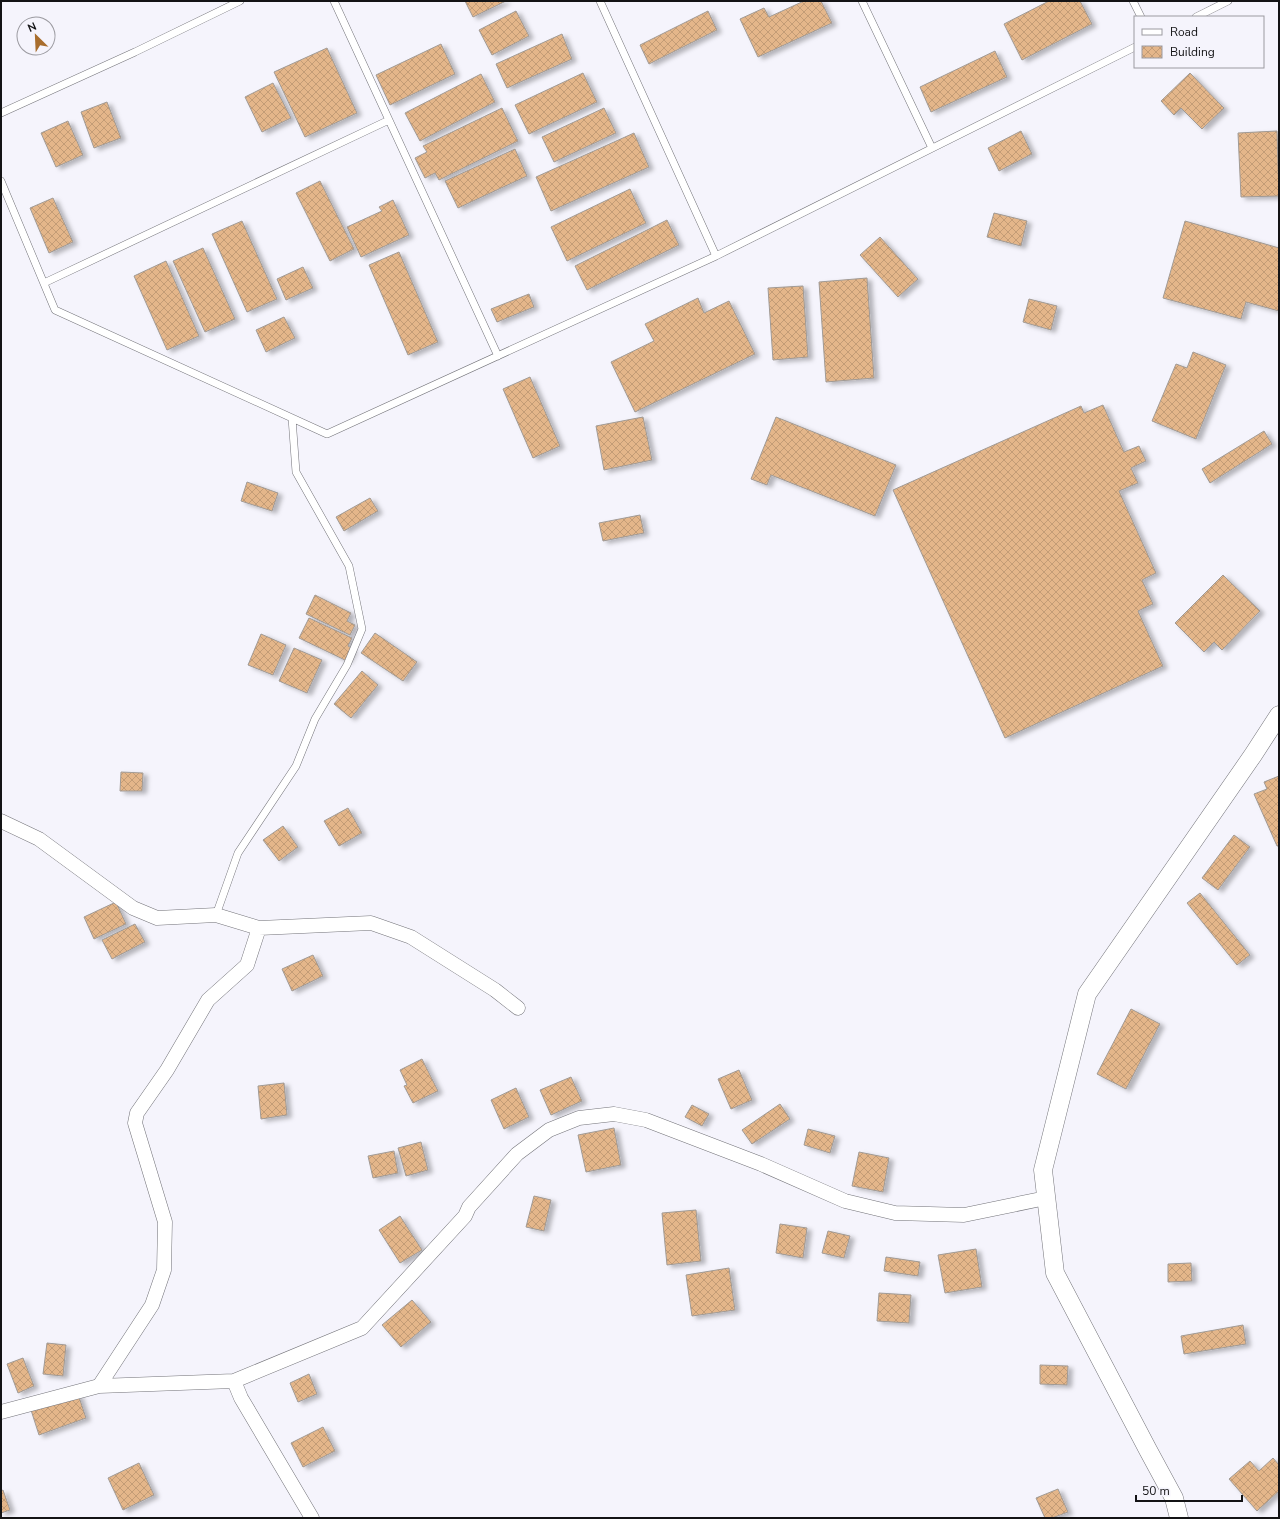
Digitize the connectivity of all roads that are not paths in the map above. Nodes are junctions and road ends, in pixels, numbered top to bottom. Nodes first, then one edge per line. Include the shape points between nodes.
1 (240, 1) edge
2 (334, 1) edge
3 (600, 1) edge
4 (862, 1) edge
5 (1134, 1) edge
6 (1228, 1) edge
7 (1141, 16) edge
8 (1198, 16) edge
9 (1134, 47) edge
10 (1, 113) edge
11 (389, 120) junction
12 (932, 148) junction
13 (1, 181) edge
14 (716, 256) junction
15 (44, 282) junction
16 (498, 356) junction
17 (292, 418) junction
18 (1279, 715) edge
19 (1, 821) edge
20 (216, 915) junction
21 (259, 928) junction
22 (518, 1008) dead end
23 (1046, 1198) junction
24 (234, 1381) junction
25 (99, 1386) junction
26 (1, 1412) edge
27 (312, 1518) edge
28 (1179, 1518) edge

1 - 10 lane
2 - 11 lane
3 - 14 lane
4 - 12 lane
5 - 7 lane
6 - 8 lane
9 - 12 lane
11 - 15 lane
11 - 16 lane
12 - 14 lane
13 - 15 lane
14 - 16 lane
15 - 17 lane via 55,310
16 - 17 lane via 327,434
17 - 20 lane via 296,472 349,566 362,629 347,665 315,719 296,766 238,852
18 - 23 street via 1254,755 1087,994 1043,1170
19 - 20 street via 39,839 133,908 157,918
20 - 21 street
21 - 22 street via 371,923 411,937 495,990
21 - 25 street via 247,965 208,1000 167,1070 137,1113 135,1123 165,1222 164,1270 152,1306
23 - 24 street via 964,1215 895,1213 845,1201 761,1164 646,1120 614,1114 580,1118 549,1130 517,1154 469,1207 465,1216 362,1328
23 - 28 street via 1054,1273 1174,1498
24 - 25 street
24 - 27 street via 241,1398
25 - 26 street

